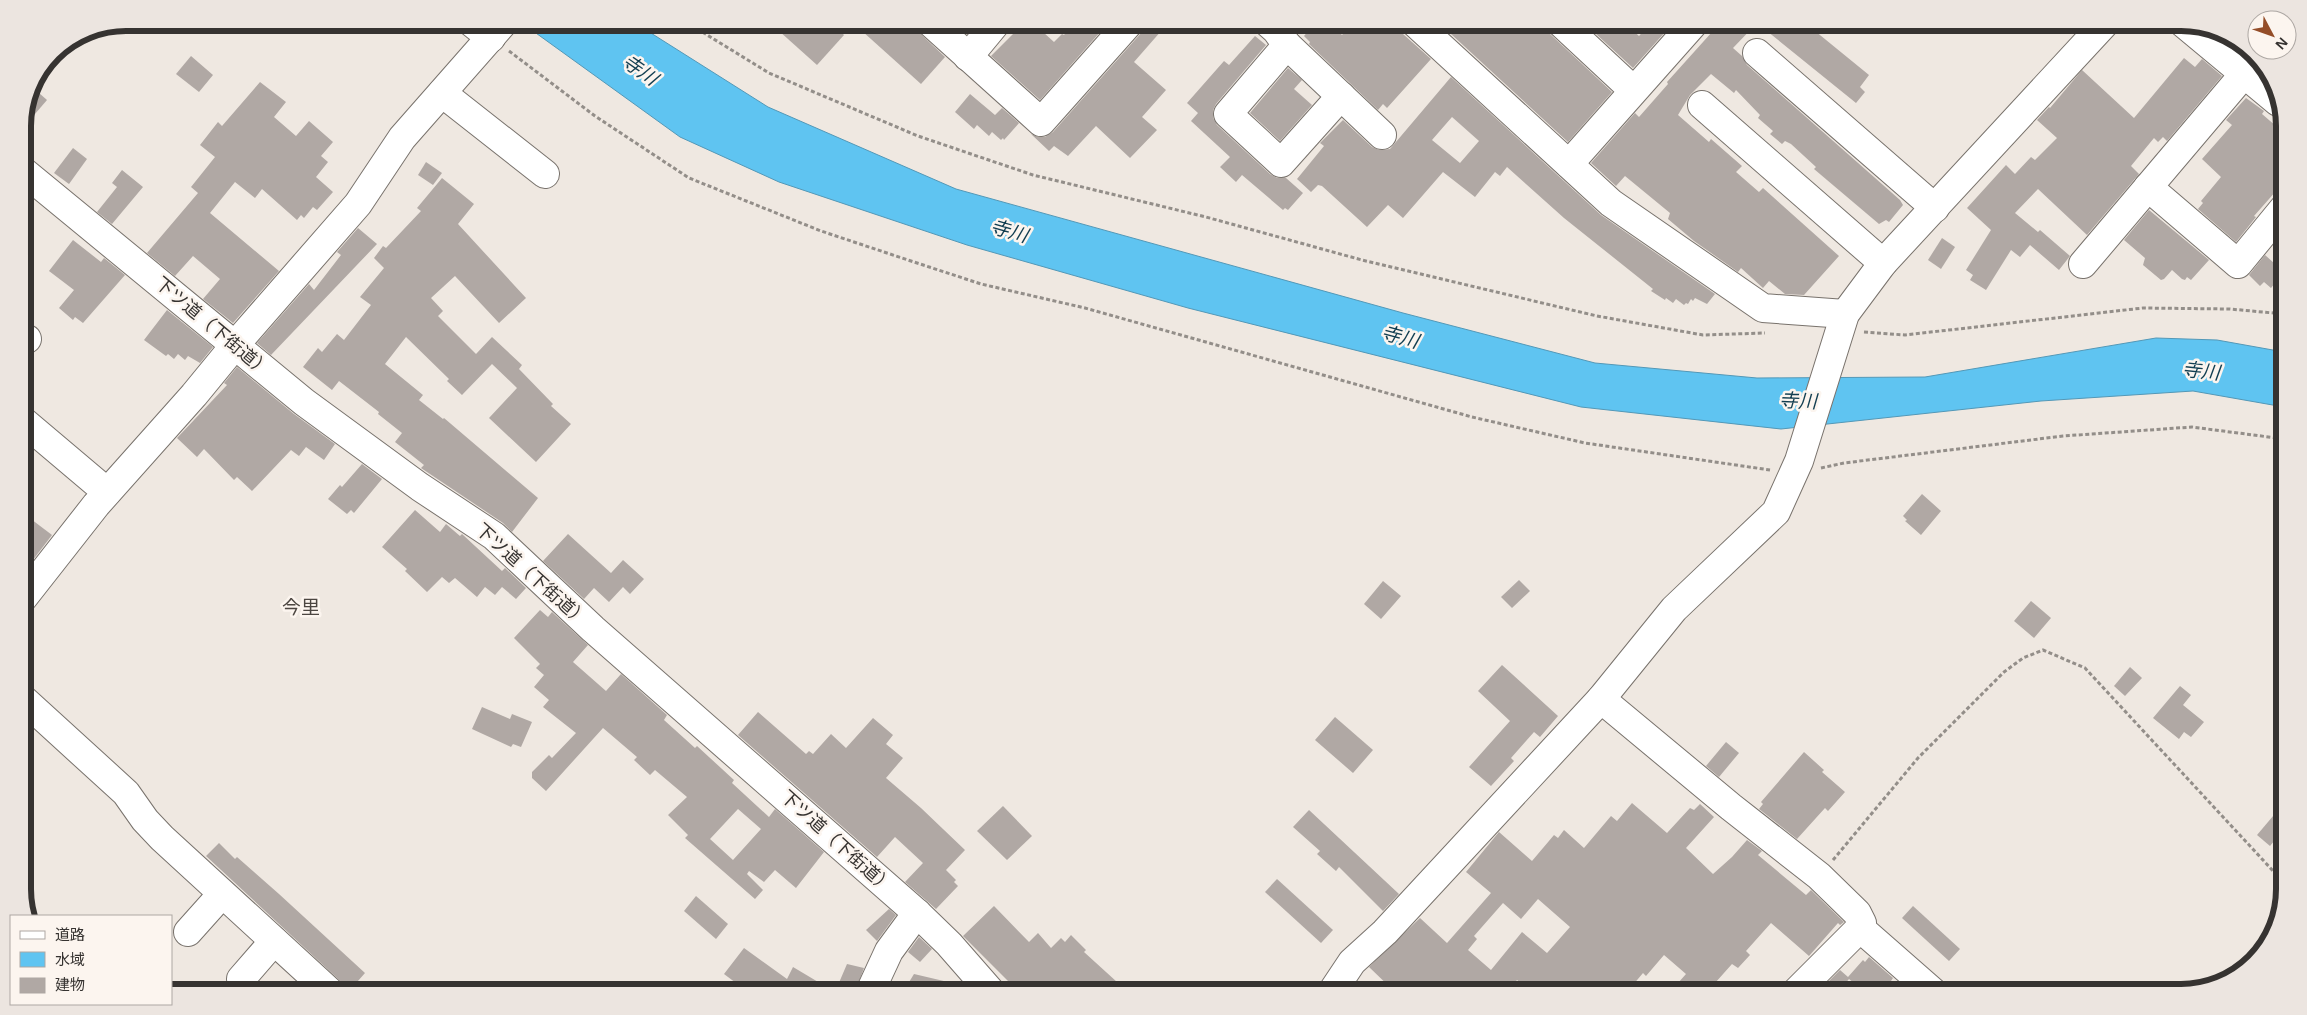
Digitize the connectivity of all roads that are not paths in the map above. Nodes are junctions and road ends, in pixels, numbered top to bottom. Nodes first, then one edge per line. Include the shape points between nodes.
1 (489, 31) edge
2 (940, 31) edge
3 (990, 31) edge
4 (1122, 31) edge
5 (1277, 31) edge
6 (1279, 31) edge
7 (1424, 31) edge
8 (1570, 31) edge
9 (1687, 31) edge
10 (2098, 31) edge
11 (2194, 32) edge
12 (1757, 53) dead end
13 (968, 57) junction
14 (2244, 74) junction
15 (1633, 90) junction
16 (442, 94) junction
17 (1340, 96) junction
18 (2271, 96) edge
19 (1702, 105) dead end
20 (1382, 135) dead end
21 (1569, 164) junction
22 (545, 174) dead end
23 (31, 178) edge
24 (2148, 187) junction
25 (1934, 208) junction
26 (2276, 218) edge
27 (1883, 263) junction
28 (2083, 264) dead end
29 (1842, 328) junction
30 (235, 345) junction
31 (31, 428) edge
32 (107, 492) junction
33 (31, 588) edge
34 (1601, 699) junction
35 (31, 706) edge
36 (222, 894) junction
37 (916, 913) junction
38 (1860, 928) junction
39 (188, 932) dead end
40 (274, 941) junction
41 (241, 980) dead end
42 (321, 984) edge
43 (874, 984) edge
44 (983, 984) edge
45 (1337, 984) edge
46 (1804, 984) edge
47 (1924, 984) edge

1 - 16 street
2 - 13 street
3 - 13 street
4 - 13 street via 1041,122
5 - 17 street via 1228,114 1281,163
6 - 17 street
7 - 21 street
8 - 15 street
9 - 15 street
10 - 25 street
11 - 14 street
12 - 25 street
14 - 18 street
14 - 24 street
15 - 21 street
16 - 22 street
16 - 30 street via 402,138 358,204
17 - 20 street
19 - 27 street
21 - 29 street via 1611,203 1763,308
23 - 30 street, 下ツ道（下街道）
24 - 26 street via 2238,264
24 - 28 street
25 - 27 street
27 - 29 street
29 - 34 street via 1797,467 1776,512 1674,609
30 - 32 street
30 - 37 street, 下ツ道（下街道） via 348,436 494,536 592,629
31 - 32 street
32 - 33 street
34 - 38 street via 1730,807 1819,876 1857,913 1862,923
34 - 45 street via 1385,932 1352,962
35 - 36 street via 126,793 144,820
36 - 39 street
36 - 40 street
37 - 43 street via 889,951
37 - 44 street, 下ツ道（下街道） via 949,944
38 - 46 street
38 - 47 street
40 - 41 street
40 - 42 street

